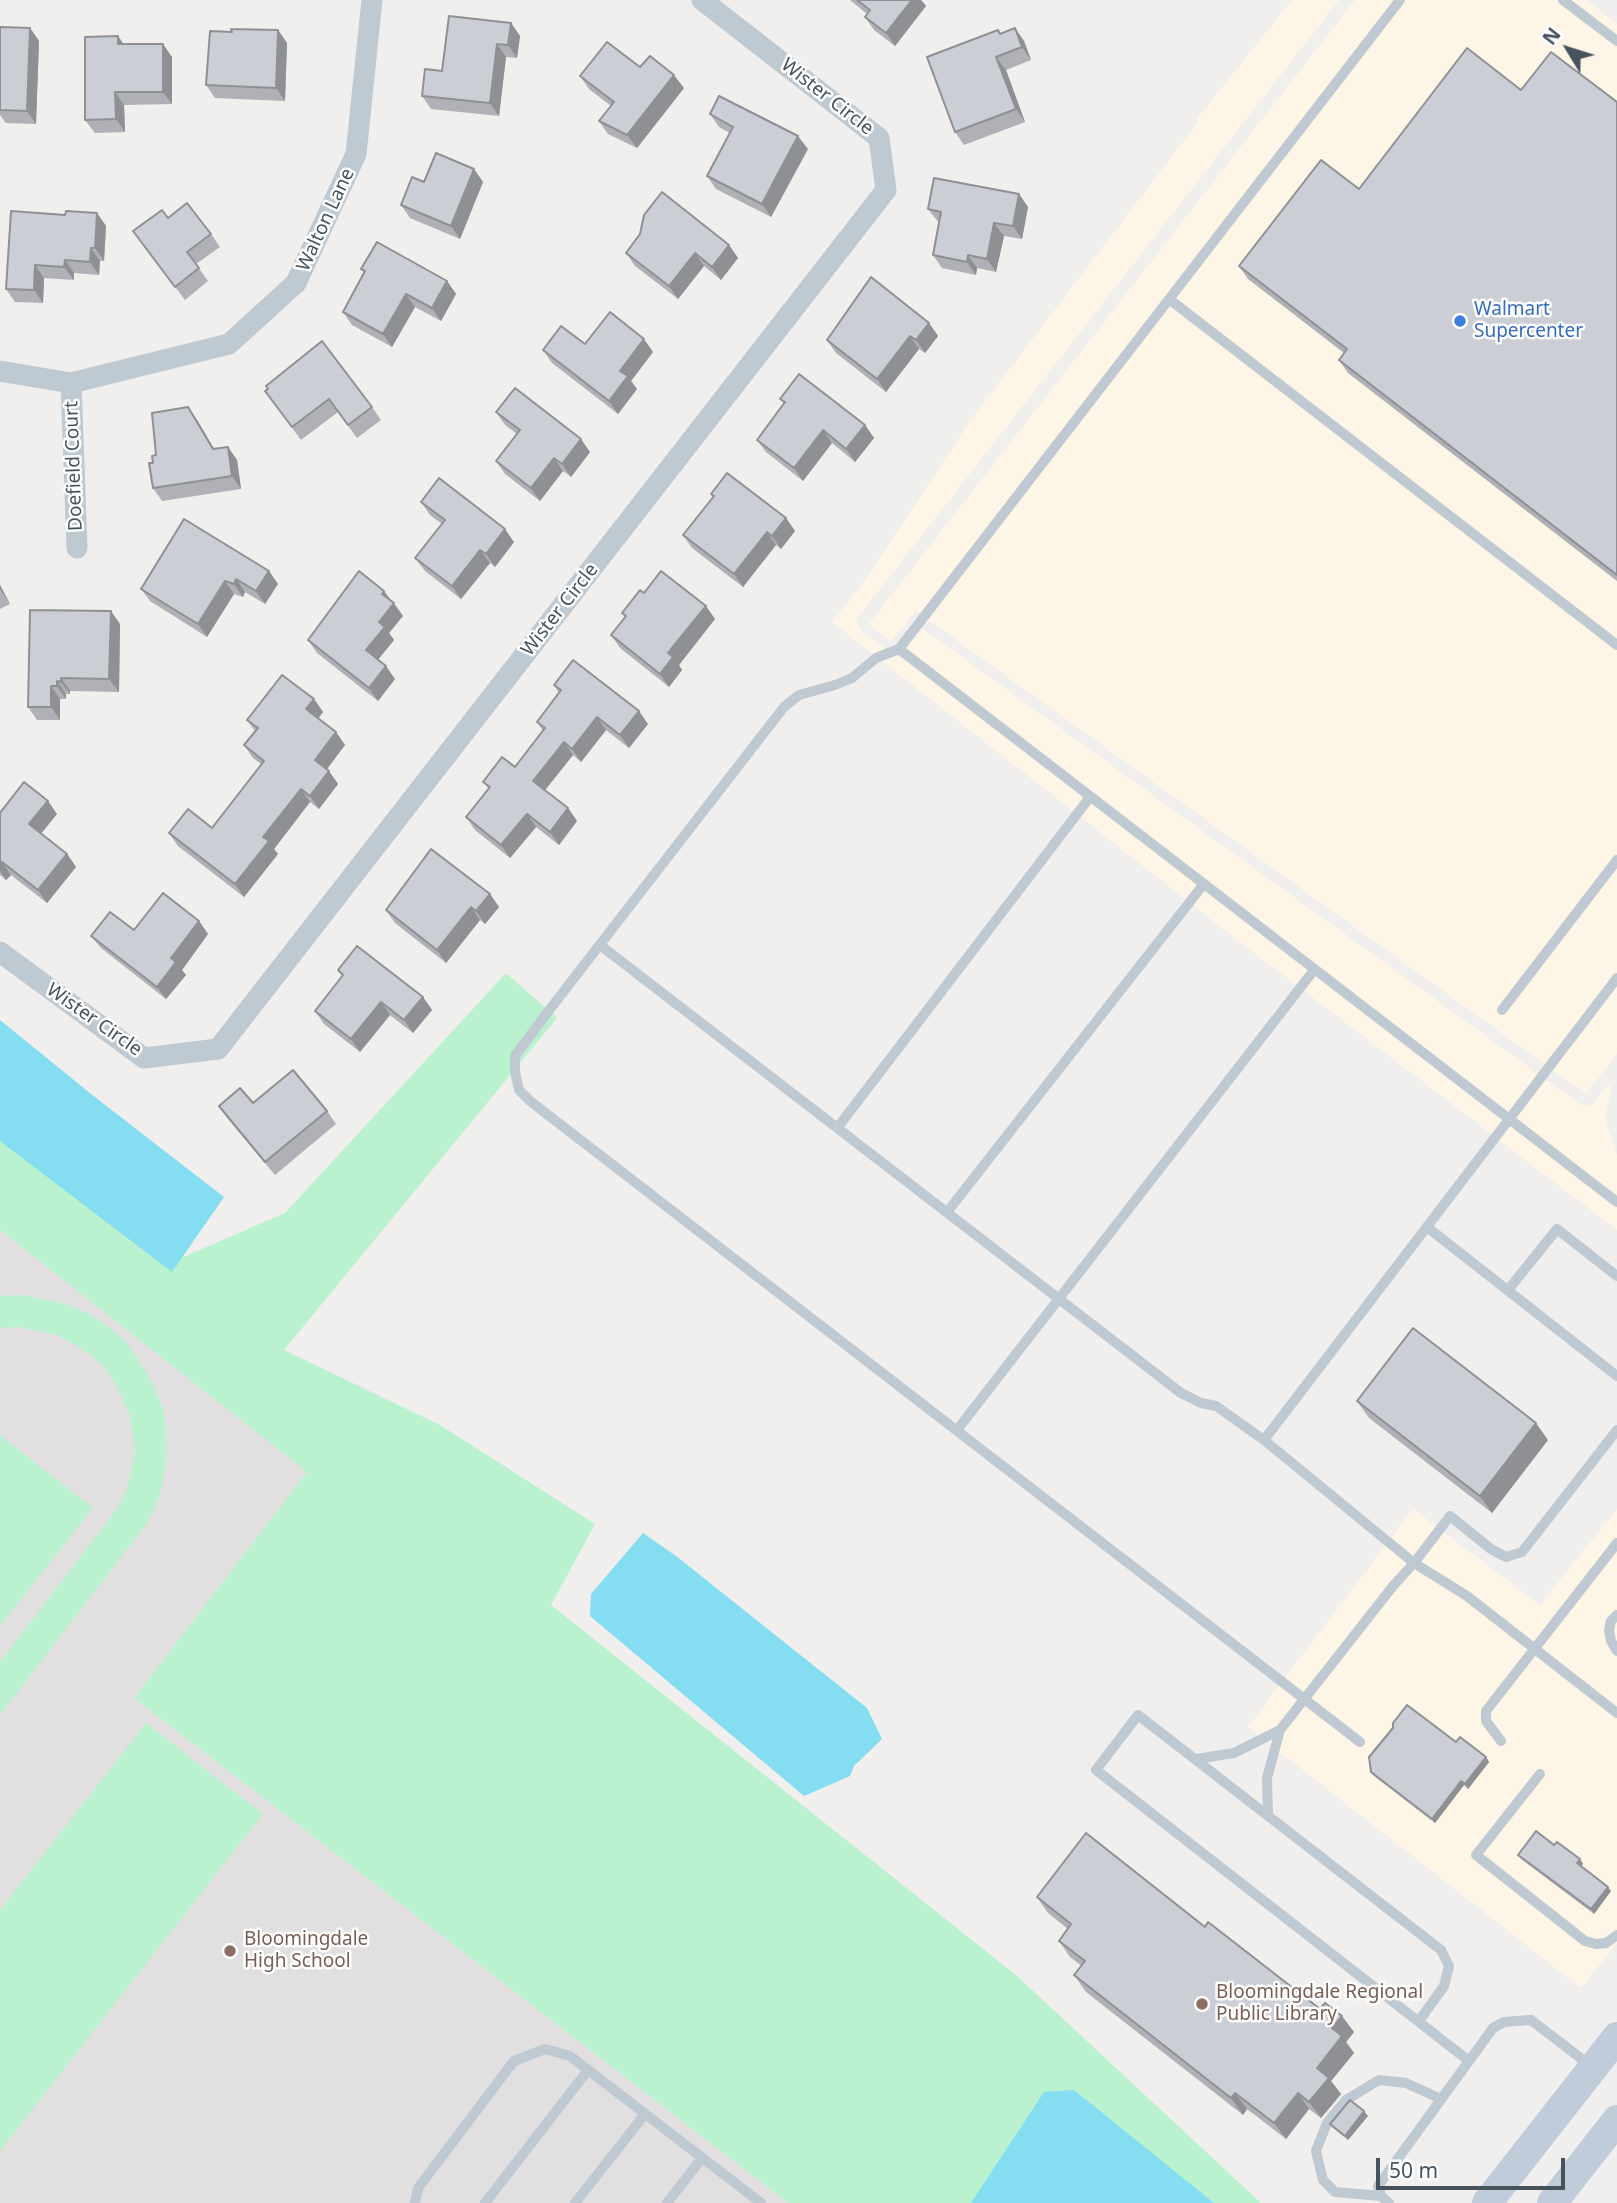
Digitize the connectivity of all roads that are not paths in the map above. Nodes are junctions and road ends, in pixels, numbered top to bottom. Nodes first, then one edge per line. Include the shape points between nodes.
1 (372, 0) edge
2 (702, 0) edge
3 (1400, 0) edge
4 (1563, 0) edge
5 (1617, 41) edge
6 (1168, 299) junction
7 (0, 372) edge
8 (71, 383) junction
9 (77, 548) dead end
10 (1617, 645) edge
11 (899, 649) junction
12 (1090, 797) junction
13 (1617, 860) edge
14 (1203, 886) junction
15 (600, 945) junction
16 (0, 952) edge
17 (1314, 970) junction
18 (1617, 978) edge
19 (1502, 1010) dead end
20 (1510, 1119) junction
21 (838, 1127) junction
22 (1617, 1202) edge
23 (948, 1211) junction
24 (1427, 1227) junction
25 (1617, 1276) edge
26 (1507, 1290) junction
27 (1060, 1297) junction
28 (1617, 1376) edge
29 (957, 1430) junction
30 (1617, 1430) edge
31 (1265, 1440) junction
32 (1617, 1543) edge
33 (1414, 1563) junction
34 (1617, 1615) edge
35 (1535, 1650) junction
36 (1617, 1651) edge
37 (1304, 1699) junction
38 (1617, 1713) edge
39 (1280, 1730) junction
40 (1501, 1741) dead end
41 (1360, 1742) dead end
42 (1196, 1759) junction
43 (1540, 1774) dead end
44 (1268, 1815) junction
45 (1617, 1935) edge
46 (1419, 2021) junction
47 (1617, 2037) edge
48 (1469, 2061) junction
49 (1594, 2068) junction
50 (588, 2070) junction
51 (1441, 2099) junction
52 (645, 2114) junction
53 (1617, 2120) edge
54 (702, 2158) junction
55 (745, 2198) edge
56 (1385, 2200) edge
57 (415, 2203) edge
58 (485, 2203) edge
59 (575, 2203) edge
60 (667, 2203) edge
61 (761, 2203) edge
62 (1487, 2203) edge
63 (1552, 2203) edge

1 - 8 street, Walton Lane via 356,154 296,283 229,344
2 - 16 street, Wister Circle via 879,138 886,190 218,1049 144,1058
3 - 6 lane
4 - 5 lane
6 - 10 lane
6 - 11 lane
7 - 8 street, Walton Lane
8 - 9 street, Doefield Court
11 - 12 lane
11 - 15 lane via 876,658 852,678 799,695 784,707
12 - 14 lane
12 - 21 lane
13 - 19 lane
14 - 17 lane
14 - 23 lane
15 - 21 lane
15 - 29 lane via 516,1056 519,1090
17 - 20 lane
17 - 27 lane
18 - 20 lane
20 - 22 lane
20 - 24 lane
21 - 23 lane
23 - 27 lane
24 - 26 lane
24 - 31 lane
25 - 26 lane via 1557,1229
26 - 28 lane
27 - 29 lane
27 - 31 lane via 1181,1393 1216,1406
29 - 37 lane
30 - 33 lane via 1522,1552 1506,1557 1450,1516
31 - 33 lane
32 - 35 lane
33 - 35 lane via 1467,1596
33 - 37 lane
34 - 36 lane via 1609,1630
35 - 38 lane
35 - 40 lane via 1486,1711 1486,1721
37 - 39 lane
37 - 41 lane
39 - 42 lane via 1234,1753
39 - 44 lane via 1267,1778
42 - 44 lane
42 - 46 lane via 1138,1714 1096,1770
43 - 45 lane via 1476,1855 1585,1941 1606,1943
44 - 46 lane via 1441,1950 1449,1966 1444,1986
46 - 48 lane
47 - 49 main road
48 - 49 lane via 1493,2028 1504,2022 1531,2020
48 - 51 lane
49 - 62 main road
50 - 52 lane
50 - 57 lane via 570,2056 545,2049 514,2061 418,2188
50 - 58 lane
51 - 56 lane via 1378,2186
51 - 56 lane via 1406,2083 1379,2080 1346,2100 1327,2123 1316,2151 1323,2180 1335,2192
52 - 54 lane
52 - 59 lane
53 - 63 main road
54 - 55 lane
54 - 60 lane
55 - 61 lane

